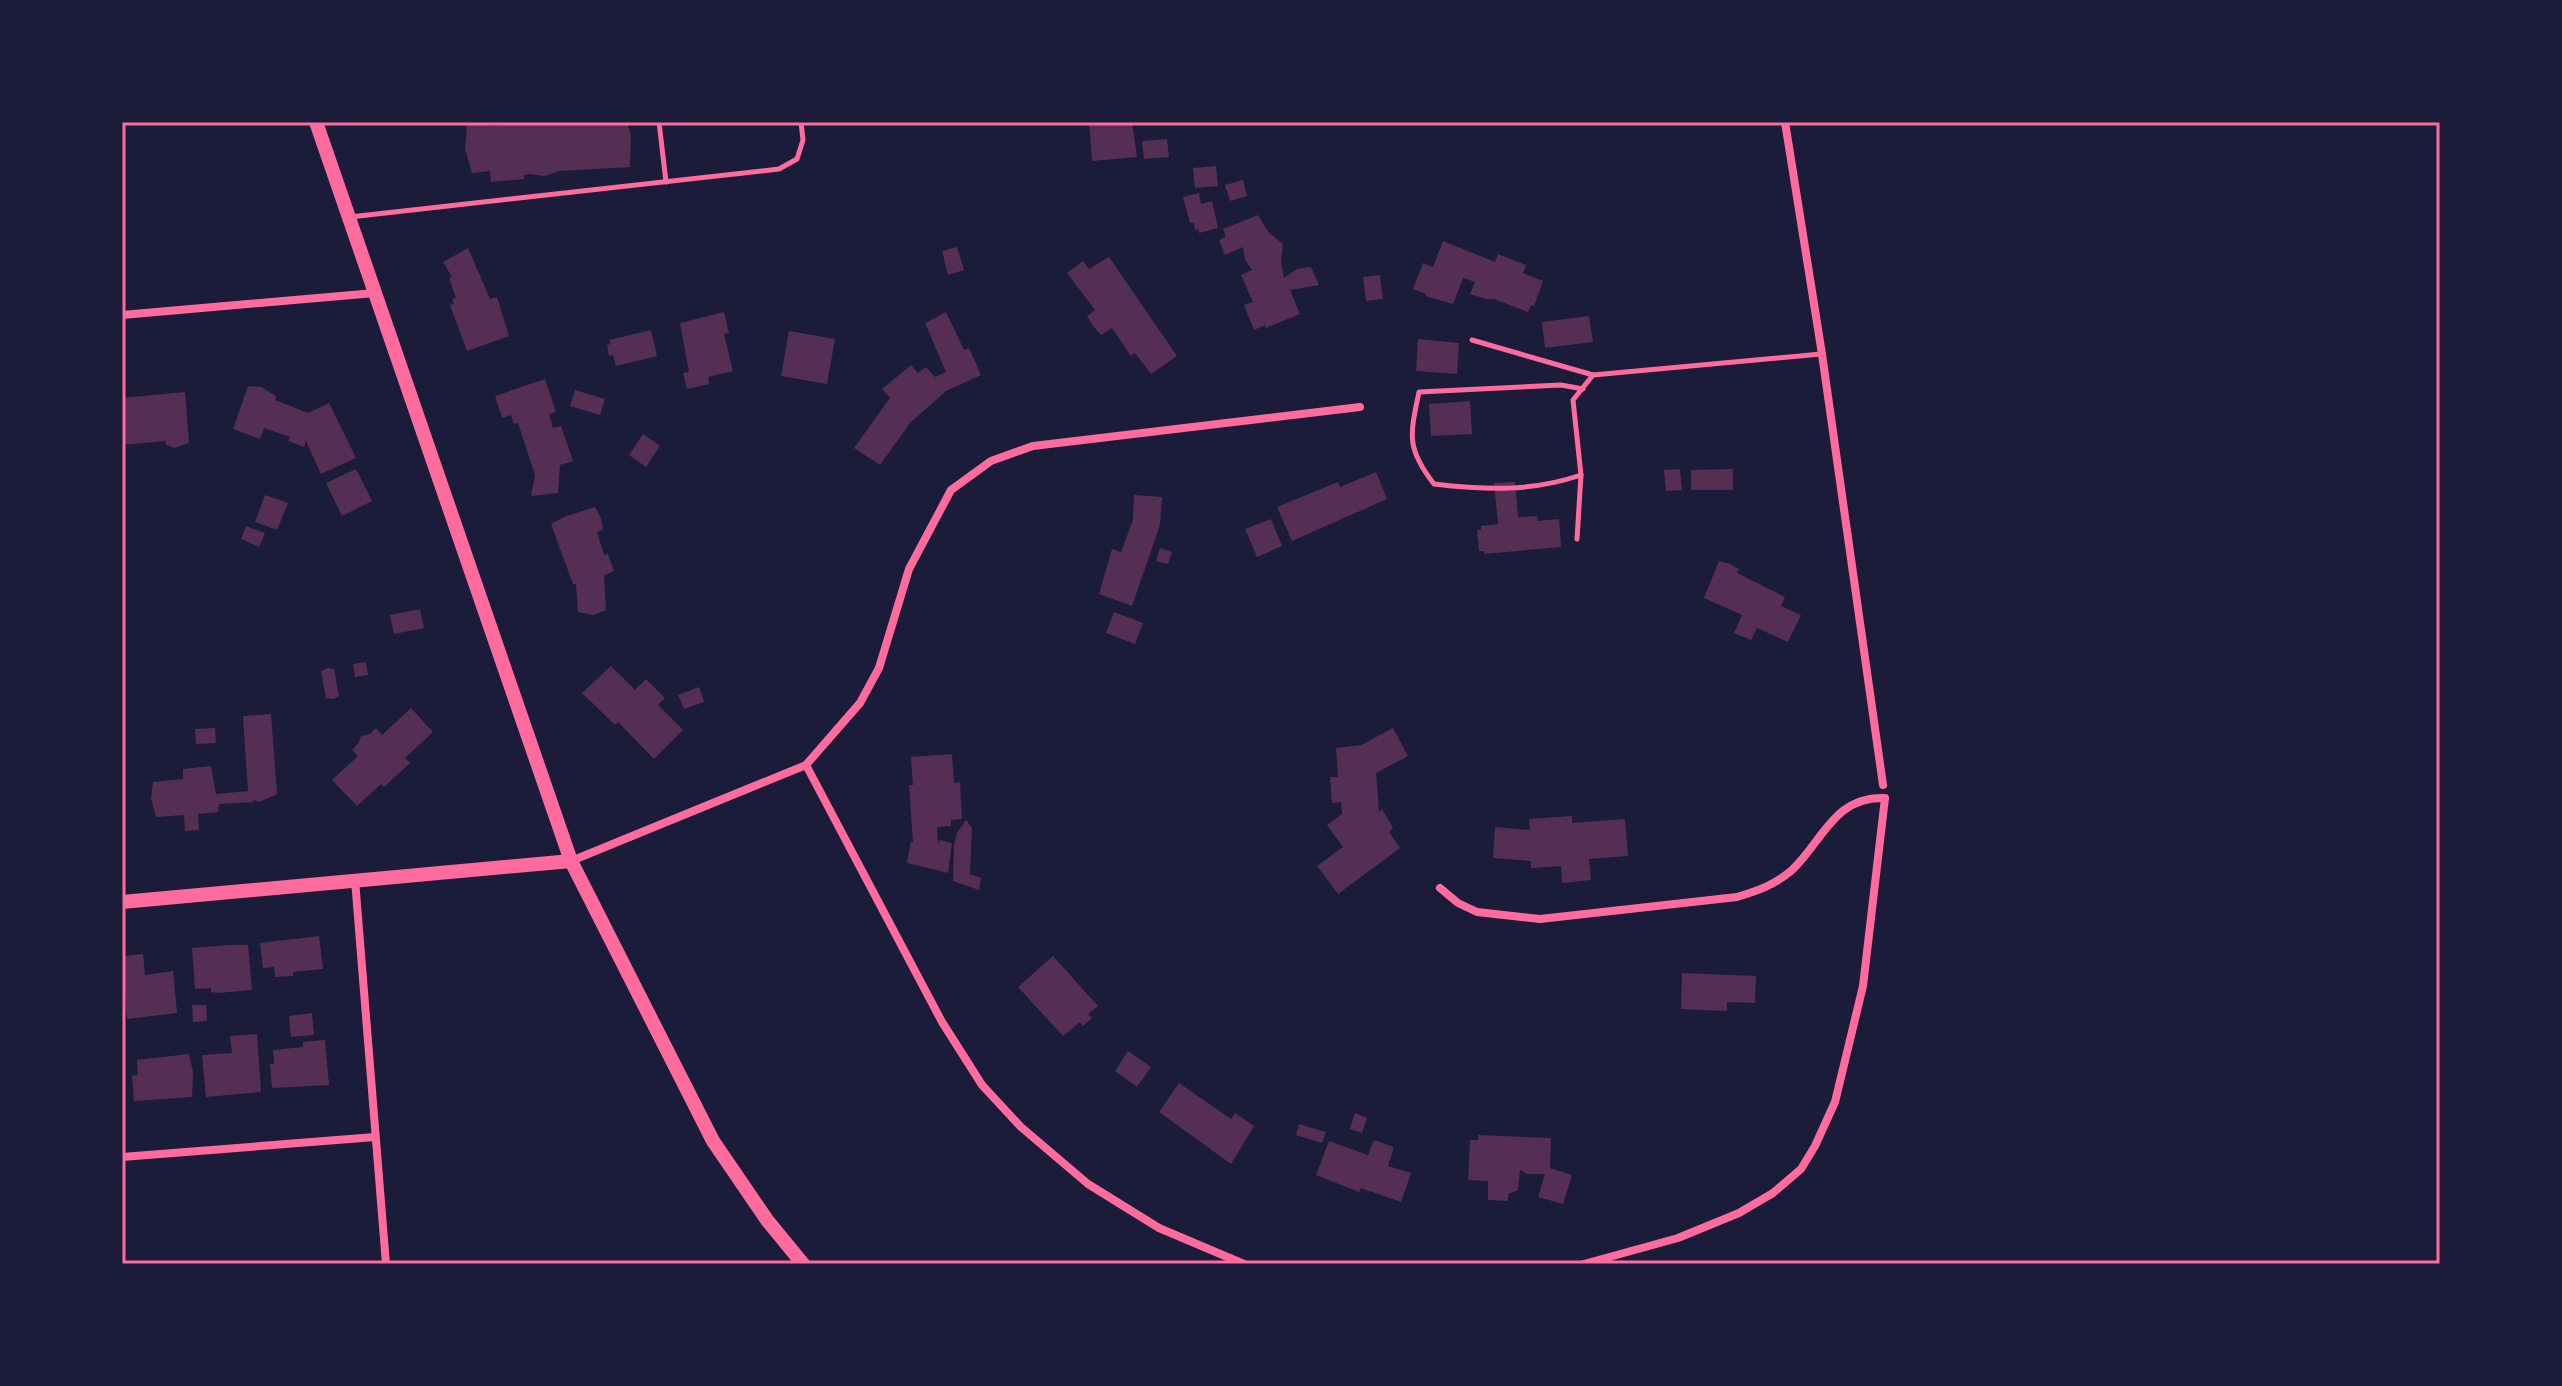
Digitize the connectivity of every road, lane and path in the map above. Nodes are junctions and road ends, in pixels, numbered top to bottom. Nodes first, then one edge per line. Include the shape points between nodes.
1 (316, 122) edge
2 (659, 122) edge
3 (801, 122) edge
4 (1785, 122) edge
5 (666, 182) junction
6 (349, 217) junction
7 (375, 293) junction
8 (122, 315) edge
9 (1472, 340) dead end
10 (1822, 354) junction
11 (1593, 375) junction
12 (1583, 389) junction
13 (1360, 407) dead end
14 (1581, 475) junction
15 (1577, 539) dead end
16 (806, 765) junction
17 (1883, 785) dead end
18 (571, 861) junction
19 (355, 880) junction
20 (1440, 888) dead end
21 (122, 902) edge
22 (375, 1137) junction
23 (122, 1157) edge
24 (386, 1264) edge
25 (803, 1264) edge
26 (1244, 1264) edge
27 (1584, 1264) edge

1 - 6 street
2 - 5 lane
3 - 5 lane via 797,159 779,169
4 - 10 street
5 - 6 lane
6 - 7 street
7 - 8 street
7 - 18 street
9 - 11 lane
10 - 11 lane
10 - 17 street
11 - 12 lane
12 - 14 lane via 1573,400
12 - 14 lane via 1561,385 1419,392 1412,427 1416,460 1434,484 1478,489 1549,486
13 - 16 street via 1033,446 991,461 951,490 909,569 879,668 860,703
14 - 15 lane
16 - 18 street
16 - 26 street via 942,1022 982,1085 1021,1127 1088,1184 1159,1228
18 - 19 street
18 - 25 street via 713,1141
19 - 21 street
19 - 22 street
20 - 27 street via 1477,912 1540,919 1737,897 1760,891 1794,868 1850,804 1867,797 1885,798 1863,986 1835,1102 1801,1169 1758,1204 1713,1225
22 - 23 street
22 - 24 street

